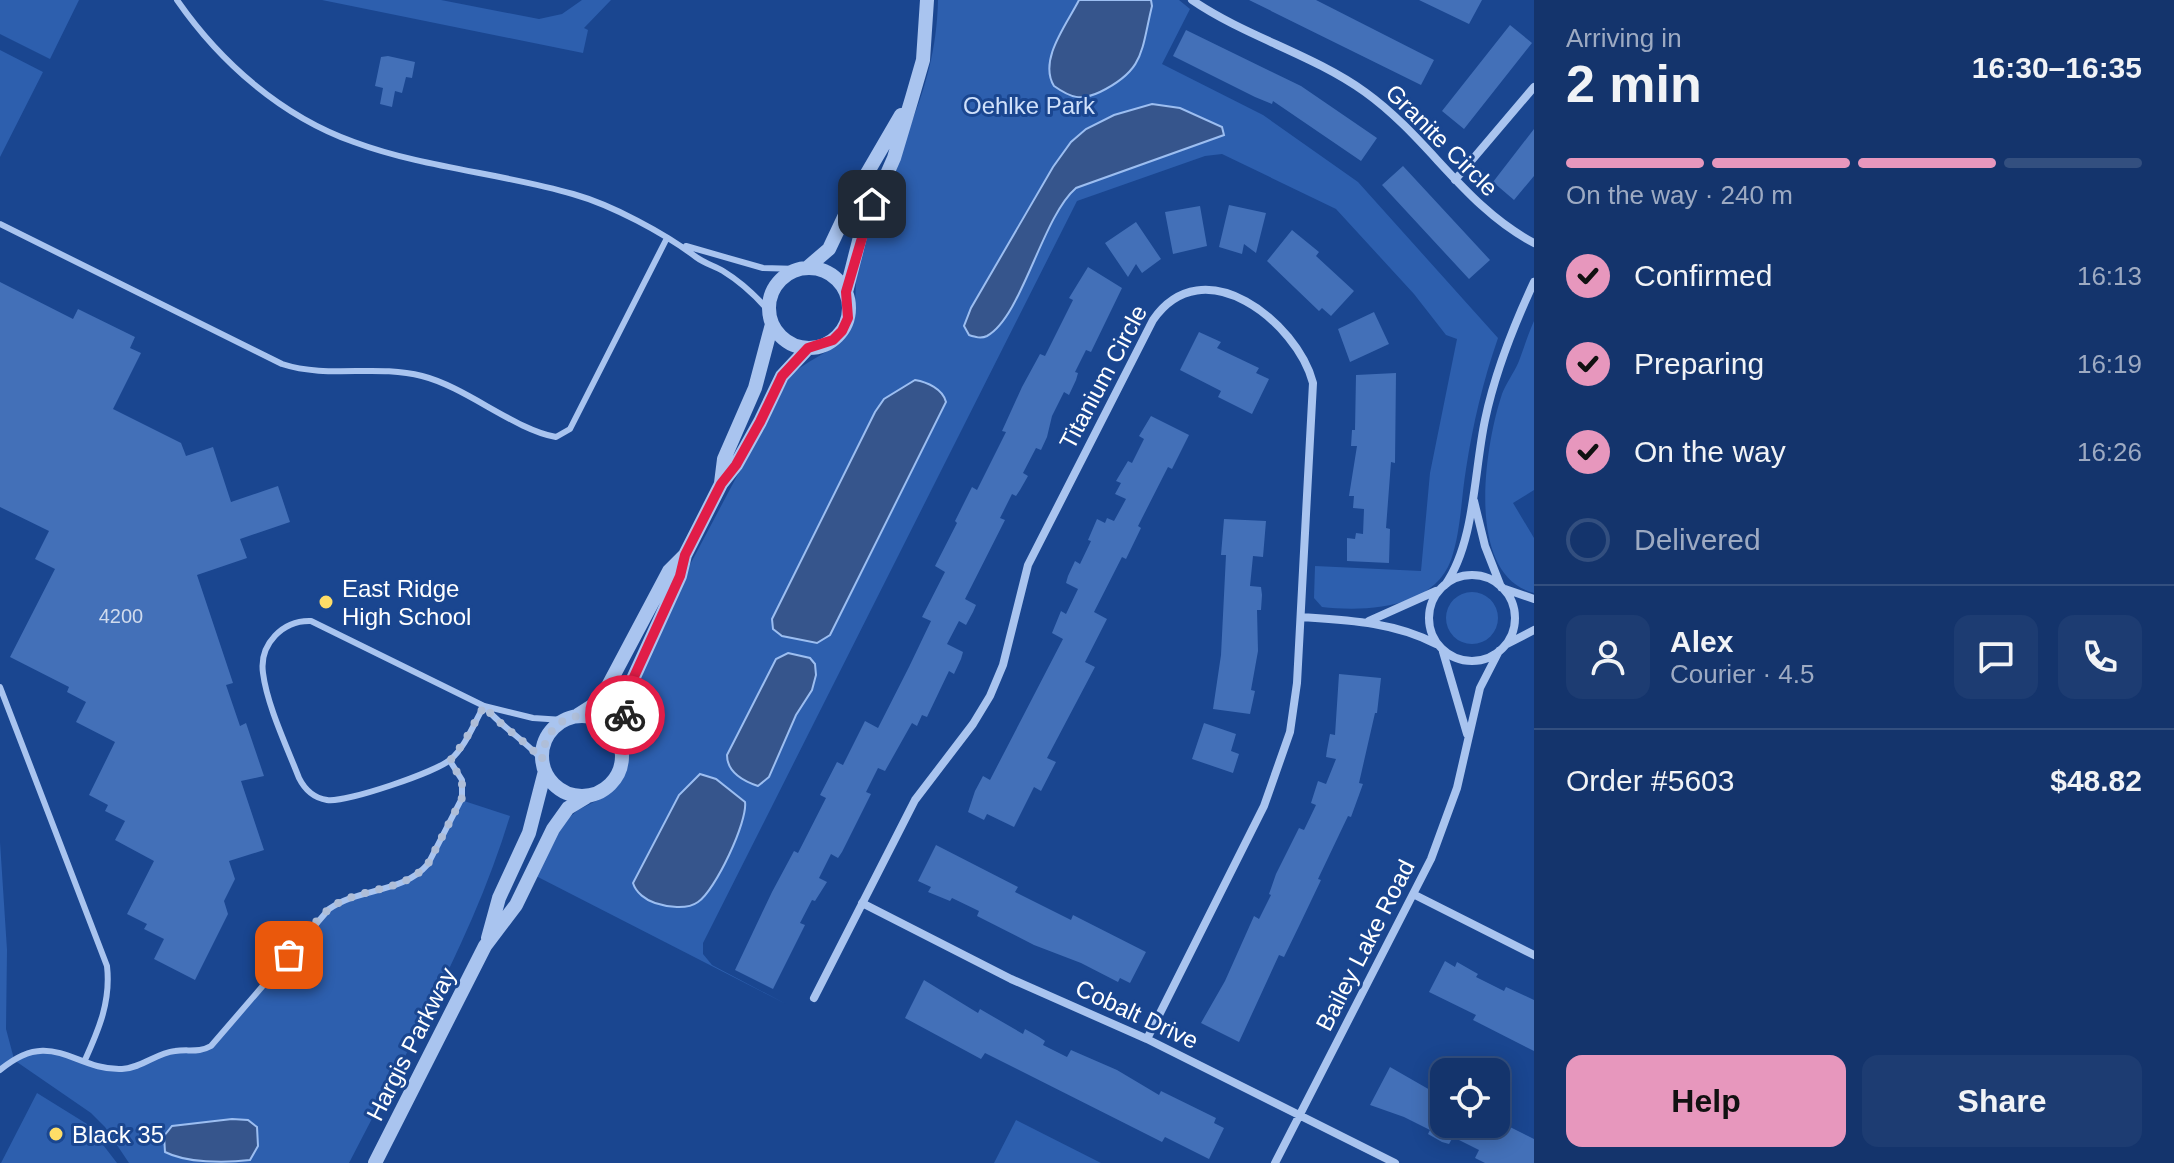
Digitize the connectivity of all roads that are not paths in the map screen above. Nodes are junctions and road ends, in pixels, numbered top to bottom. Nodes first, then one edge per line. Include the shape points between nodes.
1 (177, 0) edge
2 (927, 0) edge
3 (1192, 0) edge
4 (1534, 87) edge
5 (912, 98) junction
6 (1455, 180) junction
7 (0, 224) edge
8 (667, 238) junction
9 (1534, 243) edge
10 (683, 246) junction
11 (804, 268) junction
12 (1534, 282) edge
13 (846, 292) junction
14 (770, 317) junction
15 (808, 348) junction
16 (721, 484) junction
17 (1474, 500) junction
18 (685, 555) junction
19 (1444, 586) junction
20 (1502, 588) junction
21 (1534, 599) edge
22 (1301, 617) junction
23 (1368, 621) junction
24 (1534, 630) edge
25 (1440, 647) junction
26 (1500, 650) junction
27 (0, 687) edge
28 (484, 706) junction
29 (570, 718) junction
30 (1467, 736) junction
31 (619, 741) junction
32 (450, 761) junction
33 (544, 766) junction
34 (588, 796) junction
35 (1413, 894) junction
36 (862, 903) junction
37 (485, 946) junction
38 (1534, 955) edge
39 (814, 998) dead end
40 (1147, 1039) junction
41 (85, 1060) junction
42 (0, 1070) edge
43 (1300, 1115) junction
44 (375, 1163) edge
45 (1275, 1163) edge
46 (1395, 1163) edge

1 - 8 lane via 246,78 342,138 573,194
2 - 5 street via 923,60
3 - 6 street, Granite Circle via 1366,93
4 - 6 street
5 - 11 street via 829,249
5 - 13 street via 894,158 861,233
6 - 9 street, Granite Circle via 1487,214
7 - 8 lane via 282,364 320,372 421,375 556,437 570,429
8 - 10 lane
10 - 11 lane via 763,268
10 - 14 lane via 745,286
11 - 13 street via 831,274
11 - 14 street via 775,286
12 - 17 street via 1491,397
13 - 15 street via 848,318 842,331 833,340
14 - 15 street via 786,341
14 - 16 street via 755,388 724,459
15 - 16 street via 782,376
16 - 18 street
17 - 19 street via 1459,559
17 - 20 street
18 - 29 street via 669,571 600,701
18 - 31 street via 633,679
19 - 20 street via 1473,575
19 - 23 street
19 - 25 street via 1429,615
20 - 21 street
20 - 26 street via 1514,618 1511,635
22 - 23 street
22 - 36 street, Titanium Circle via 1314,398 1308,367 1292,342 1244,299 1211,289 1181,296 1165,305 1148,327 1034,552 990,696 915,800
22 - 40 street, Titanium Circle via 1293,717 1277,775
23 - 25 street
24 - 26 street
25 - 26 street via 1470,661
25 - 30 street, Bailey Lake Road
26 - 30 street, Bailey Lake Road via 1482,681
27 - 41 lane via 107,966 103,1018
28 - 29 lane via 533,718
28 - 32 lane
28 - 32 lane via 317,622 290,624 268,644 265,681 299,778 313,795 339,800
28 - 33 lane via 527,742
29 - 31 street via 602,721
29 - 33 street via 547,737
30 - 35 street, Bailey Lake Road via 1451,807
31 - 34 street via 617,776
32 - 41 lane via 462,780 462,798 428,864 401,884 329,909 211,1046 169,1052 130,1069
33 - 34 street via 562,791
33 - 37 street, Hargis Parkway via 529,833 499,898
34 - 37 street, Hargis Parkway via 568,808 553,829 516,905
35 - 38 street
35 - 43 street, Bailey Lake Road
36 - 39 street, Titanium Circle
36 - 40 street, Cobalt Drive via 1011,979
37 - 44 street, Hargis Parkway
40 - 43 street, Cobalt Drive
41 - 42 lane via 35,1052
43 - 45 street, Bailey Lake Road
43 - 46 street, Cobalt Drive

